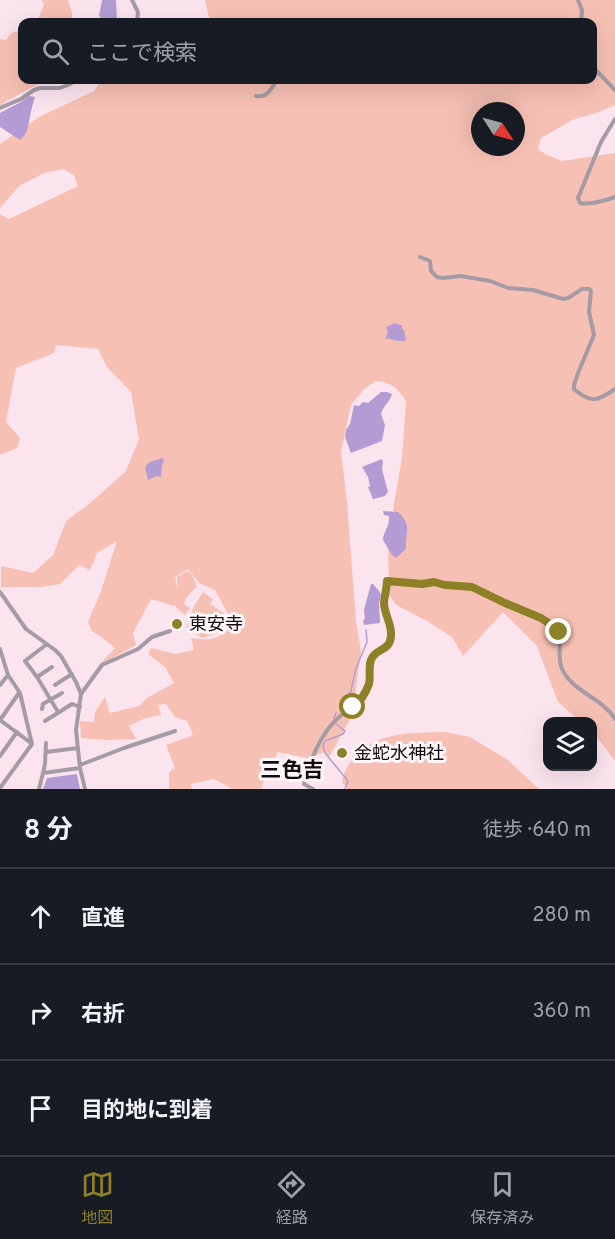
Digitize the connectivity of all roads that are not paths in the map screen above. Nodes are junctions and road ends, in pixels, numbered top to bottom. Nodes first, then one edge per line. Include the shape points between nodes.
1 (132, 0) edge
2 (578, 0) edge
3 (137, 18) edge
4 (581, 18) edge
5 (597, 71) edge
6 (70, 84) edge
7 (274, 84) edge
8 (615, 90) edge
9 (256, 96) dead end
10 (0, 108) edge
11 (615, 119) edge
12 (615, 198) edge
13 (420, 257) dead end
14 (615, 389) edge
15 (0, 592) edge
16 (170, 631) dead end
17 (47, 644) junction
18 (0, 649) edge
19 (52, 667) dead end
20 (0, 669) edge
21 (72, 674) junction
22 (8, 675) junction
23 (37, 677) junction
24 (0, 685) edge
25 (55, 685) dead end
26 (20, 693) junction
27 (62, 693) dead end
28 (81, 694) junction
29 (50, 700) junction
30 (80, 706) junction
31 (42, 709) dead end
32 (58, 712) junction
33 (615, 719) edge
34 (0, 720) edge
35 (45, 721) dead end
36 (175, 731) dead end
37 (17, 732) junction
38 (46, 743) dead end
39 (32, 744) junction
40 (78, 748) junction
41 (46, 752) junction
42 (0, 756) edge
43 (80, 767) junction
44 (43, 773) junction
45 (0, 788) edge
46 (39, 789) edge
47 (85, 789) edge
48 (313, 789) edge

1 - 3 street
2 - 4 street
5 - 8 street
6 - 10 street via 34,90
7 - 9 street via 267,94
11 - 12 street via 578,198 584,204
13 - 14 street via 430,261 431,271 437,277 461,276 563,298 589,289 594,335 574,389 595,400
15 - 17 street via 26,629
16 - 28 street via 102,665
17 - 21 street via 61,656
17 - 23 street via 25,661
18 - 22 street
19 - 23 street
20 - 22 street
21 - 25 street
21 - 28 street
22 - 24 street
22 - 26 street
23 - 29 street
26 - 34 street
26 - 39 street
27 - 29 street
28 - 30 street
29 - 31 street
29 - 32 street
30 - 32 street via 72,704
30 - 40 street
32 - 35 street
33 - 48 street via 565,674 559,632 550,623 472,587 387,581 384,603 391,623 391,639 370,661 369,683 358,704 341,715 322,738 306,772 304,784
34 - 37 street
36 - 43 street
37 - 39 street
37 - 42 street
38 - 41 street
39 - 45 street
40 - 41 street
40 - 43 street
41 - 44 street
43 - 44 street
43 - 47 street
44 - 46 street

